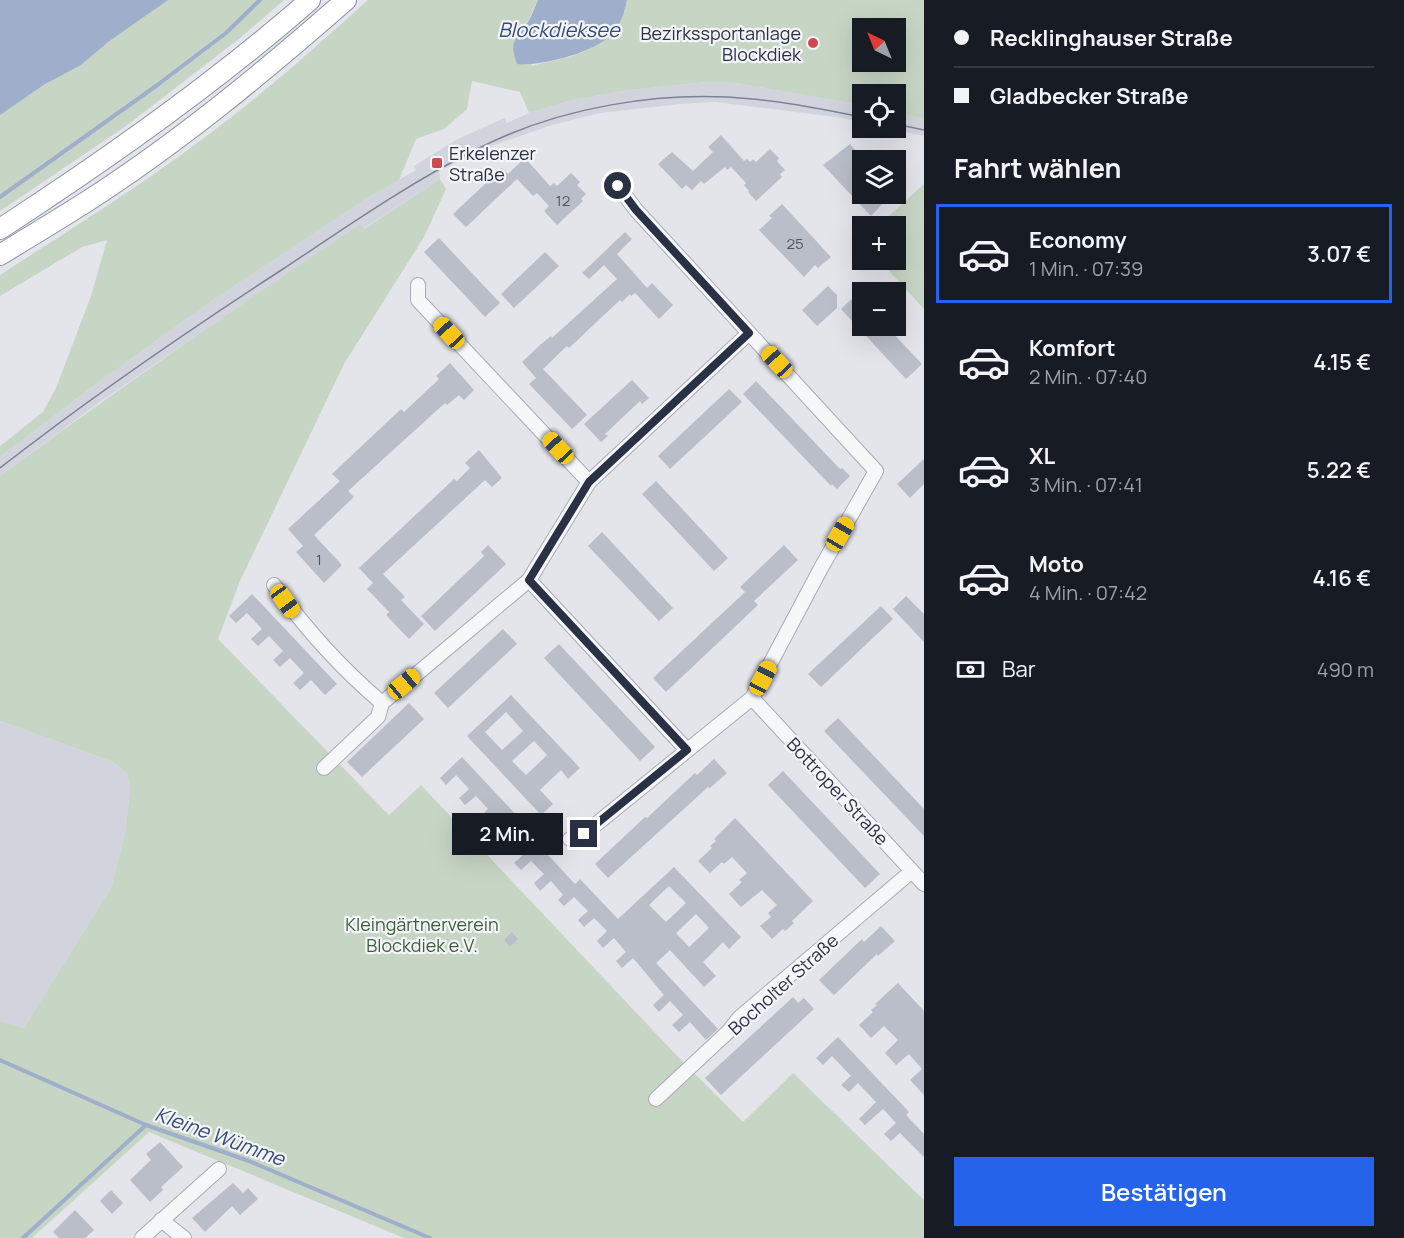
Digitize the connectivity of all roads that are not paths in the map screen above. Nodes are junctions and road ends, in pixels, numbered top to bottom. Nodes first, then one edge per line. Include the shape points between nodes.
1 (310, 0) edge
2 (346, 0) edge
3 (618, 186) dead end
4 (0, 229) edge
5 (0, 255) edge
6 (418, 285) dead end
7 (749, 333) junction
8 (589, 482) junction
9 (529, 580) junction
10 (274, 585) dead end
11 (752, 698) junction
12 (382, 703) junction
13 (687, 750) junction
14 (324, 768) dead end
15 (570, 840) dead end
16 (912, 871) junction
17 (924, 884) edge
18 (656, 1099) dead end
19 (219, 1168) dead end
20 (161, 1220) junction
21 (142, 1238) edge
22 (184, 1238) edge

1 - 4 highway via 150,128
2 - 5 highway via 237,92 163,147 87,201
3 - 7 street
6 - 8 street via 418,300
7 - 8 street
7 - 11 street via 876,471
8 - 9 street
9 - 12 street
9 - 13 street
10 - 12 street via 297,617
11 - 13 street
11 - 16 street, Bottroper Straße
12 - 14 street via 378,717
13 - 15 street via 584,834
16 - 17 street, Bottroper Straße
16 - 18 street, Bocholter Straße via 739,1018
19 - 20 street
20 - 21 street
20 - 22 street

